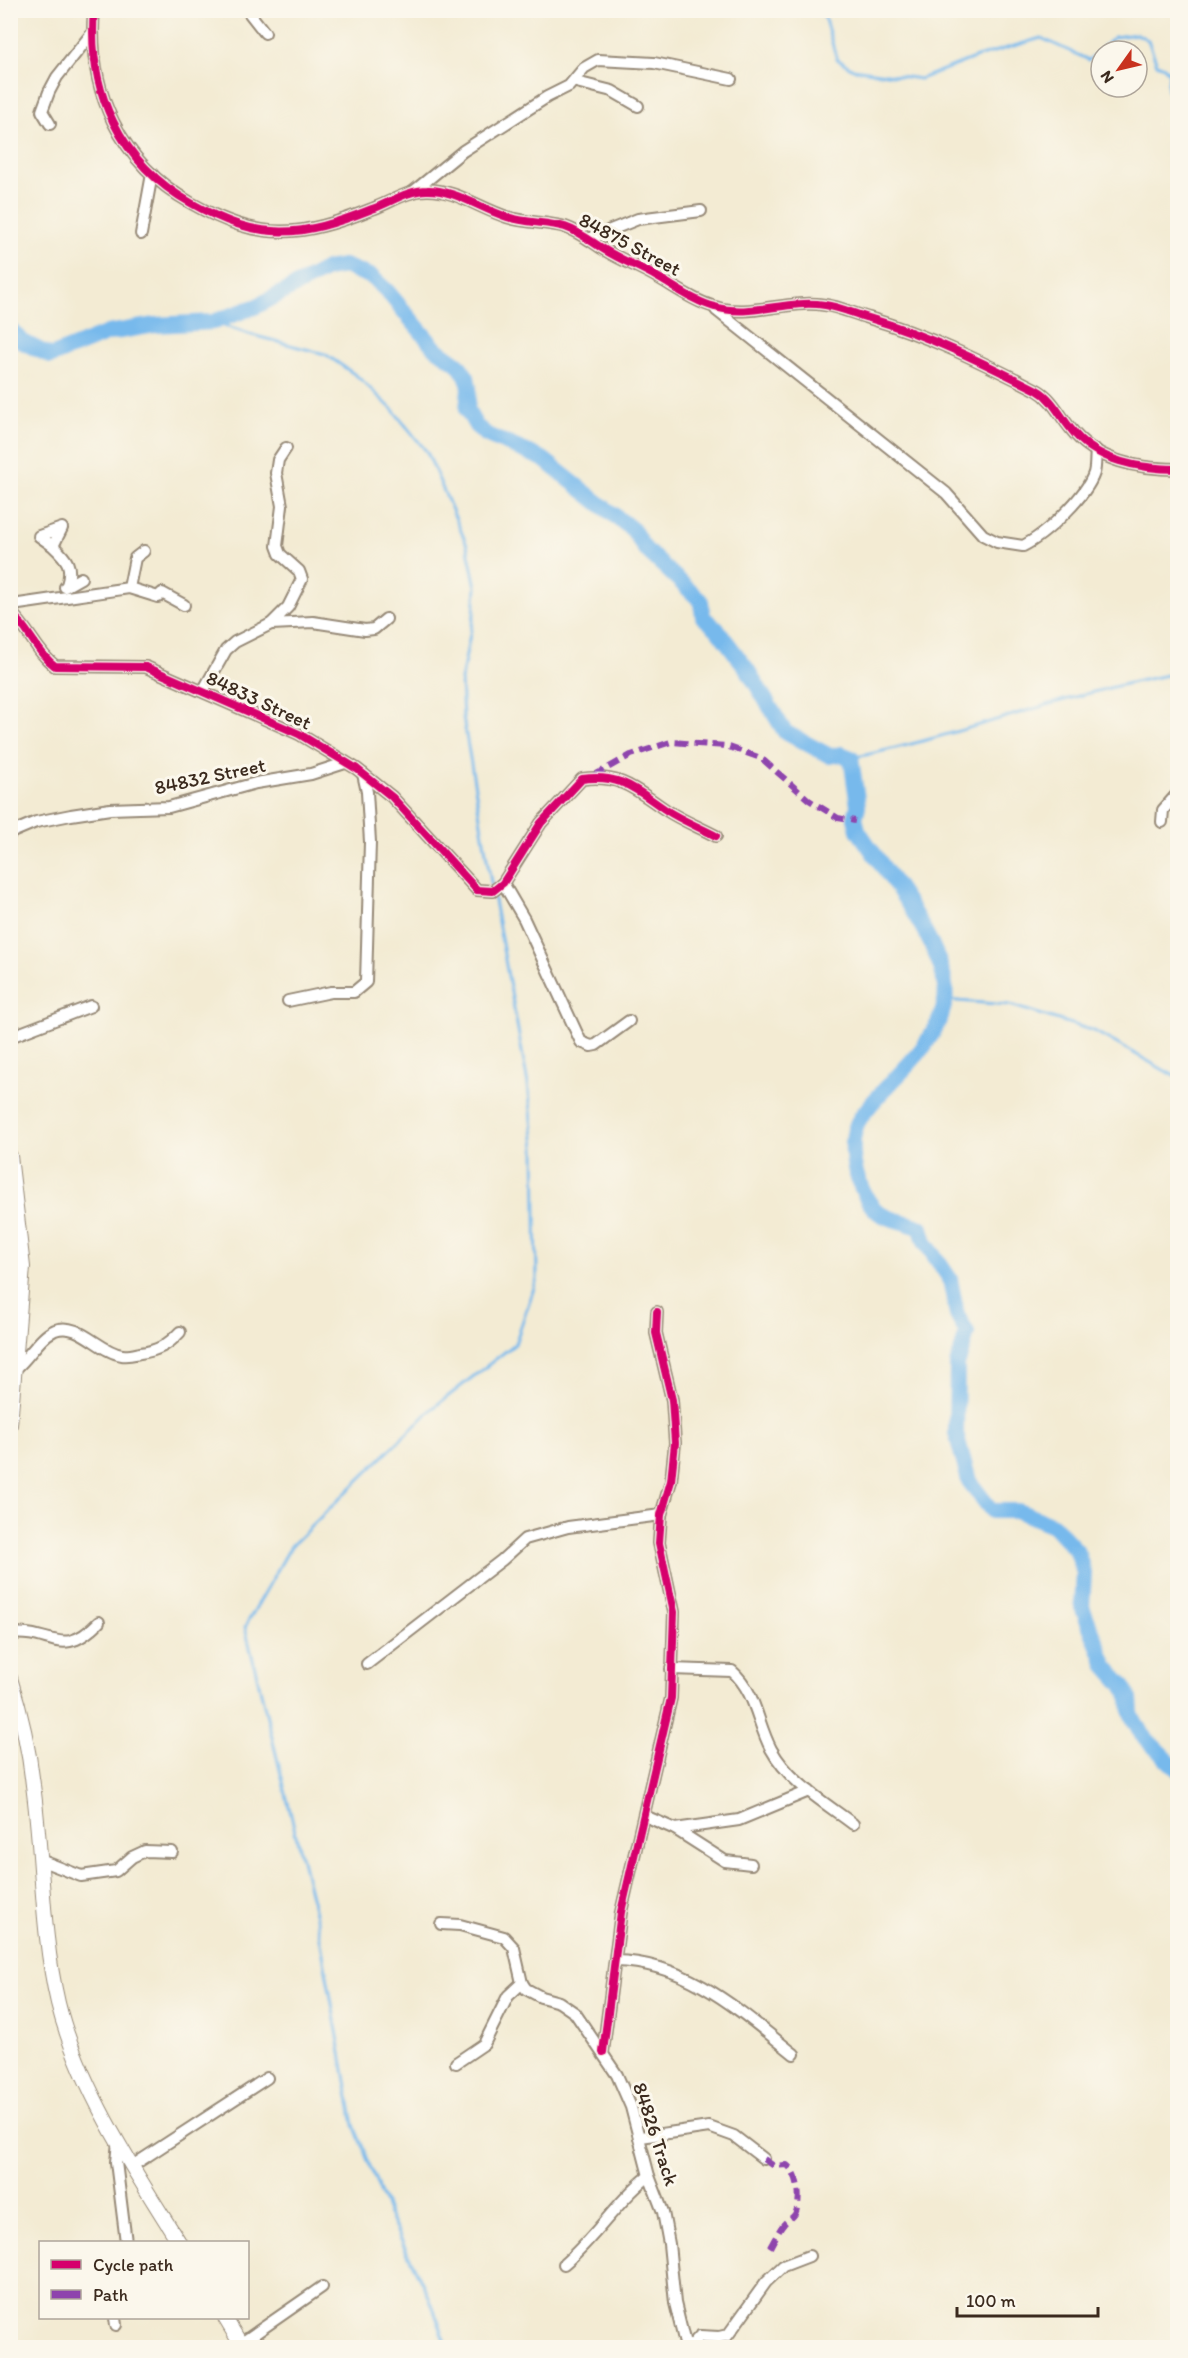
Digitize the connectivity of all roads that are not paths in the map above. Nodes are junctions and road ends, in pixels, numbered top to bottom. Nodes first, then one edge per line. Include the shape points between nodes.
1 (94, 10) edge
2 (248, 10) edge
3 (92, 33) junction
4 (265, 33) dead end
5 (731, 79) dead end
6 (576, 82) junction
7 (638, 106) dead end
8 (50, 124) dead end
9 (152, 174) junction
10 (411, 193) junction
11 (701, 211) dead end
12 (141, 234) dead end
13 (588, 239) junction
14 (711, 306) junction
15 (286, 448) dead end
16 (1096, 450) junction
17 (1178, 469) edge
18 (53, 546) dead end
19 (144, 551) dead end
20 (81, 579) dead end
21 (67, 585) junction
22 (129, 588) junction
23 (55, 599) junction
24 (184, 605) dead end
25 (10, 610) edge
26 (386, 619) dead end
27 (271, 624) junction
28 (203, 691) junction
29 (345, 763) junction
30 (363, 773) junction
31 (1178, 793) edge
32 (1162, 822) dead end
33 (10, 832) edge
34 (716, 836) dead end
35 (503, 883) junction
36 (288, 1001) dead end
37 (91, 1006) dead end
38 (629, 1021) dead end
39 (10, 1037) edge
40 (10, 1156) edge
41 (15, 1308) edge
42 (657, 1312) dead end
43 (180, 1332) dead end
44 (15, 1369) junction
45 (10, 1425) edge
46 (661, 1515) junction
47 (99, 1622) dead end
48 (10, 1634) edge
49 (367, 1664) dead end
50 (671, 1669) junction
51 (10, 1678) edge
52 (809, 1791) junction
53 (645, 1816) junction
54 (853, 1824) dead end
55 (675, 1828) junction
56 (172, 1852) dead end
57 (40, 1860) junction
58 (751, 1864) dead end
59 (441, 1924) dead end
60 (615, 1961) junction
61 (522, 1983) junction
62 (603, 2052) junction
63 (794, 2054) dead end
64 (456, 2063) dead end
65 (267, 2078) dead end
66 (640, 2138) junction
67 (117, 2142) junction
68 (764, 2159) dead end
69 (132, 2166) junction
70 (649, 2176) junction
71 (126, 2241) edge
72 (178, 2241) edge
73 (809, 2256) dead end
74 (564, 2264) dead end
75 (322, 2287) dead end
76 (226, 2319) edge
77 (241, 2346) edge
78 (688, 2348) edge

1 - 3 street, 84875 Street
2 - 4 street
3 - 8 street via 49,92 42,111
3 - 9 street, 84875 Street via 107,112 120,137
5 - 6 street via 654,63 598,60 585,68
6 - 7 street via 612,91
6 - 10 street via 483,137
9 - 10 street, 84875 Street via 189,202 244,227 269,233 297,233 327,226
9 - 12 street
10 - 13 street, 84875 Street via 437,191 508,217 566,228
11 - 13 street via 638,219
13 - 14 street, 84875 Street
14 - 16 street, 84875 Street via 742,311 806,302 909,329 1037,390 1074,434
14 - 16 street via 946,492 982,535 997,542 1023,546 1047,529 1080,495 1094,473
15 - 27 street via 276,473 282,506 277,546 302,579 288,607
16 - 17 street, 84875 Street via 1123,463
18 - 21 street via 68,560 71,573
19 - 22 street via 135,558
20 - 21 street
21 - 23 street
22 - 23 street
22 - 24 street via 158,597 162,593
23 - 25 street via 19,604
25 - 28 street, 84833 Street via 45,659 55,666 146,668
26 - 27 street via 374,629 365,630 313,622
27 - 28 street via 226,650
28 - 29 street, 84833 Street via 299,734
29 - 30 street, 84833 Street
29 - 33 street, 84832 Street via 169,807 71,815
30 - 35 street, 84833 Street via 392,797 477,890 493,891
30 - 36 street via 368,792 370,842 366,982 354,993 315,994
31 - 32 street via 1162,810
34 - 35 street via 667,810 632,785 590,778 577,783 541,823
35 - 38 street via 581,1042 596,1045
37 - 39 street
40 - 41 street via 23,1267
41 - 44 street
42 - 46 street via 656,1333 672,1400 675,1443 671,1481
43 - 44 street via 154,1351 122,1355 75,1330 55,1330
44 - 45 street
46 - 49 street via 568,1527 525,1539
46 - 50 street via 659,1543 674,1612
47 - 48 street via 75,1641
50 - 52 street via 732,1671 739,1677 758,1712 772,1751
50 - 53 street via 666,1726
51 - 57 street via 21,1713
52 - 54 street
52 - 55 street via 738,1820
53 - 55 street
53 - 60 street via 621,1912
55 - 58 street via 725,1861
56 - 57 street via 145,1851 116,1871 99,1875 68,1873
57 - 67 street via 47,1947 58,2005 82,2070
59 - 61 street via 504,1937 514,1948
60 - 62 street
60 - 63 street via 652,1966 699,1983
61 - 62 street, 84826 Track via 530,1993 559,2002 575,2013
61 - 64 street via 508,1996 484,2044
62 - 66 street, 84826 Track via 617,2075
65 - 69 street
66 - 68 street via 709,2127 734,2136
66 - 70 street, 84826 Track
67 - 69 street
67 - 71 street
69 - 72 street
70 - 74 street via 627,2193 593,2237
70 - 78 street, 84826 Track via 663,2212 675,2303
73 - 78 street via 783,2266 766,2282 728,2335 700,2336
75 - 77 street
76 - 77 street

